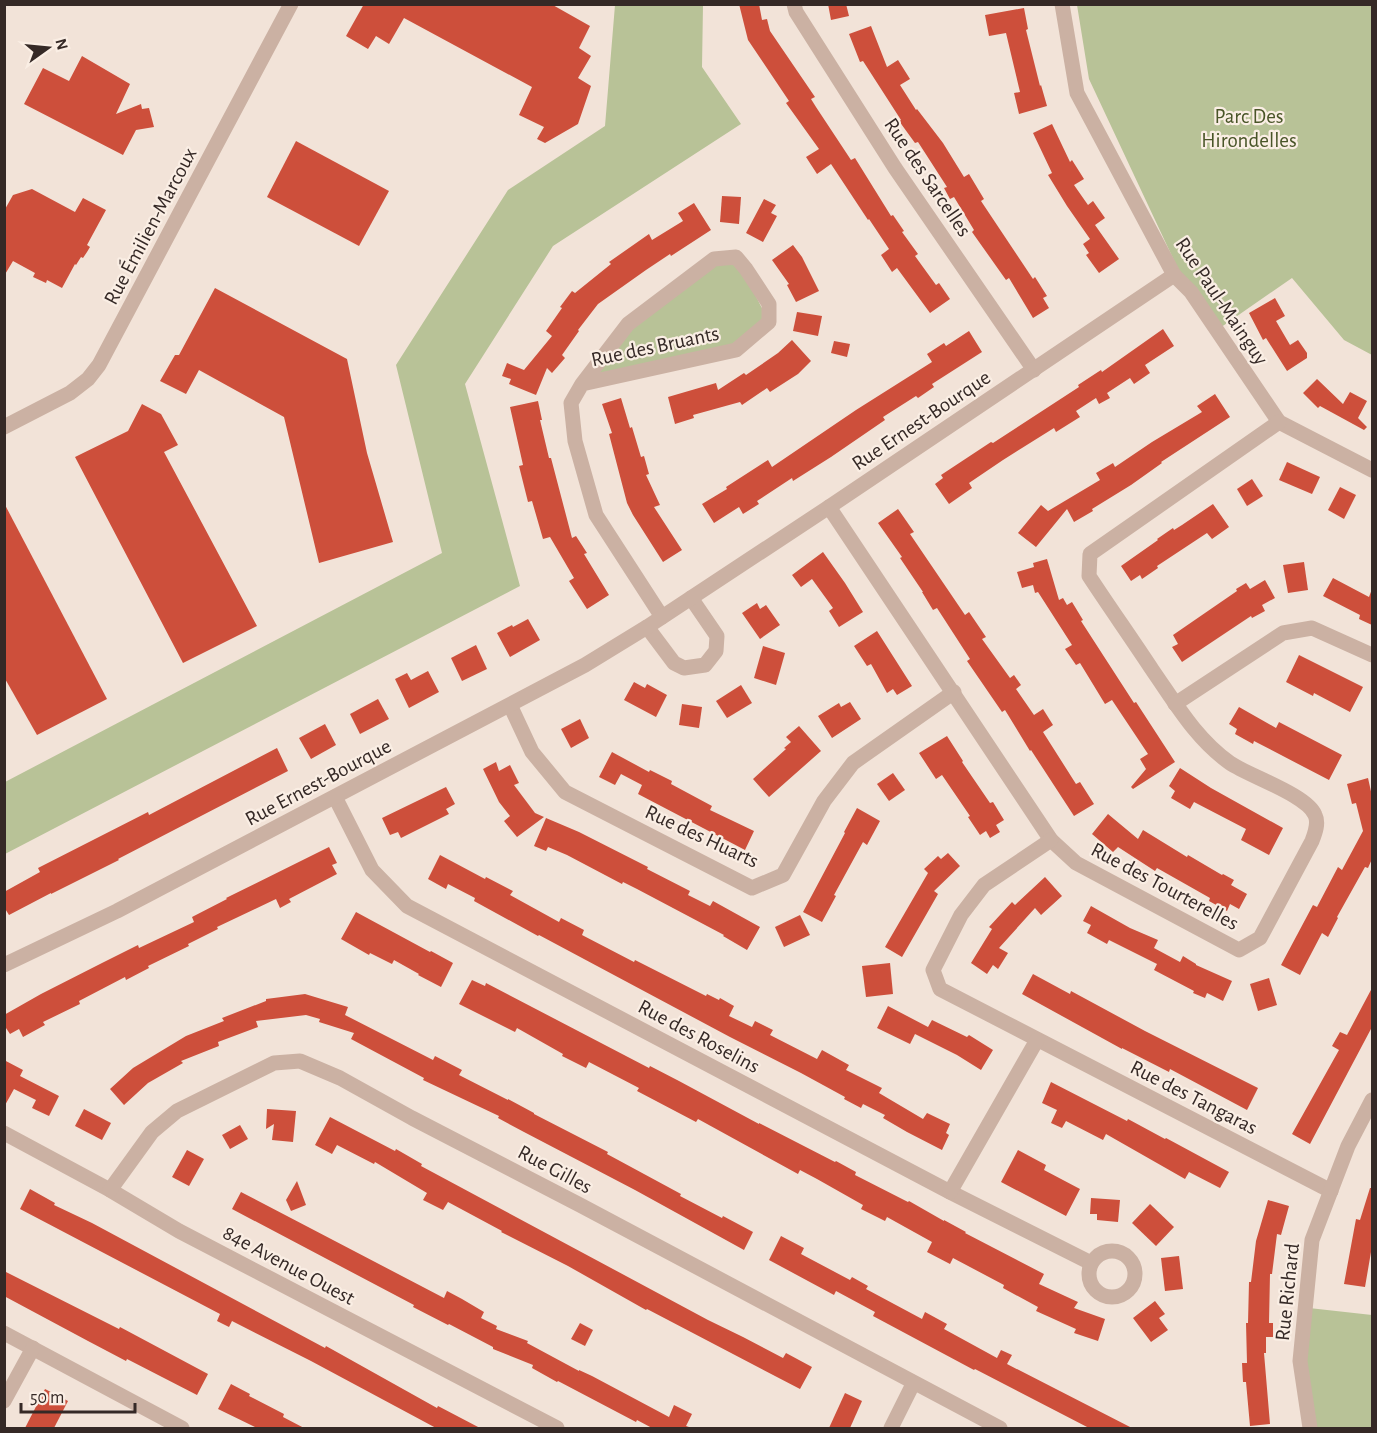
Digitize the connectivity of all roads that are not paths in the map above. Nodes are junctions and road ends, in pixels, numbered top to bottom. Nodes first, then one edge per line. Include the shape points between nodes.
1 (291, 4) edge
2 (794, 4) edge
3 (1062, 4) edge
4 (1174, 275) junction
5 (1034, 370) junction
6 (582, 384) junction
7 (1279, 422) junction
8 (4, 427) edge
9 (1372, 470) edge
10 (829, 507) junction
11 (691, 598) junction
12 (662, 617) junction
13 (647, 627) junction
14 (1372, 656) edge
15 (954, 692) junction
16 (1175, 704) junction
17 (510, 705) junction
18 (334, 797) junction
19 (1051, 840) junction
20 (4, 965) edge
21 (1037, 1040) junction
22 (1372, 1100) edge
23 (4, 1133) edge
24 (110, 1190) junction
25 (1331, 1191) junction
26 (950, 1192) junction
27 (1091, 1263) dead end
28 (4, 1333) edge
29 (33, 1348) junction
30 (913, 1384) junction
31 (4, 1401) edge
32 (182, 1428) edge
33 (557, 1428) edge
34 (891, 1428) edge
35 (999, 1428) edge
36 (1310, 1428) edge

1 - 8 street, Rue Émilien-Marcoux via 99,365 70,393
2 - 5 street, Rue des Sarcelles via 895,168
3 - 4 street, Rue Paul-Mainguy via 1077,93
4 - 5 street, Rue Ernest-Bourque
4 - 7 street, Rue Paul-Mainguy via 1191,292
5 - 10 street, Rue Ernest-Bourque
6 - 6 street, Rue des Bruants via 628,324 714,259 736,257 769,304 770,322 736,350
6 - 12 street, Rue des Bruants via 571,404 575,441 596,515
7 - 9 street, Rue Paul-Mainguy
7 - 16 street, Rue des Tourterelles via 1090,554 1089,576
10 - 11 street, Rue Ernest-Bourque
10 - 15 street, Rue des Tourterelles
11 - 12 street, Rue Ernest-Bourque
11 - 13 street via 717,636 716,651 705,665 684,668 674,663
12 - 13 street, Rue Ernest-Bourque
13 - 17 street, Rue Ernest-Bourque
14 - 16 street via 1312,628 1283,633
15 - 17 street, Rue des Huarts via 853,763 824,801 783,875 752,888 565,792 532,752
15 - 19 street, Rue des Tourterelles
16 - 19 street, Rue des Tourterelles via 1200,738 1230,763 1294,796 1316,816 1312,841 1260,938 1239,950 1076,863
17 - 18 street, Rue Ernest-Bourque
18 - 20 street, Rue Ernest-Bourque via 117,911
18 - 26 street, Rue des Roselins via 372,870 407,906
19 - 21 street, Rue des Tangaras via 984,885 961,915 933,970 940,989
21 - 25 street, Rue des Tangaras
21 - 26 street
22 - 25 street, Rue Richard
23 - 24 street, 84e Avenue Ouest
24 - 30 street, Rue Gilles via 152,1132 177,1111 274,1063 300,1061 340,1078
24 - 33 street, 84e Avenue Ouest via 180,1231
25 - 36 street, Rue Richard via 1312,1240 1300,1361
26 - 27 street, Rue des Roselins
28 - 29 street
29 - 31 street
29 - 32 street
30 - 34 street
30 - 35 street, Rue Gilles

